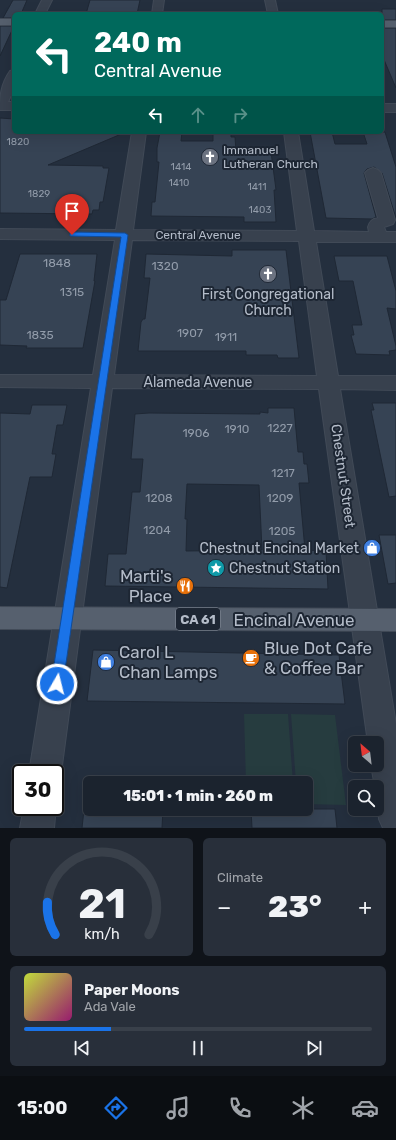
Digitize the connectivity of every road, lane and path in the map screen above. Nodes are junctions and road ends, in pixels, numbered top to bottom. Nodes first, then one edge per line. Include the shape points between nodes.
1 (46, 0) edge
2 (159, 0) edge
3 (270, 0) edge
4 (41, 12) edge
5 (157, 12) edge
6 (272, 12) edge
7 (0, 22) edge
8 (12, 22) edge
9 (12, 79) edge
10 (0, 106) edge
11 (12, 106) edge
12 (384, 108) edge
13 (396, 108) edge
14 (139, 134) edge
15 (291, 134) edge
16 (374, 173) dead end
17 (392, 221) edge
18 (0, 234) edge
19 (125, 235) junction
20 (306, 236) junction
21 (379, 236) junction
22 (396, 237) edge
23 (0, 381) edge
24 (102, 381) junction
25 (329, 383) junction
26 (396, 383) edge
27 (0, 618) edge
28 (67, 619) junction
29 (364, 620) junction
30 (396, 620) edge
31 (45, 764) edge
32 (39, 816) edge
33 (396, 819) edge
34 (37, 828) edge

1 - 4 street
2 - 5 street
3 - 6 street
7 - 8 main road
9 - 10 street
10 - 11 street
12 - 13 street
14 - 19 street
15 - 20 street, Chestnut Street
16 - 17 street
17 - 21 street via 378,223 376,227
18 - 19 street, Central Avenue
19 - 20 street, Central Avenue
19 - 24 street
20 - 21 street, Central Avenue
20 - 25 street, Chestnut Street
21 - 22 street, Central Avenue
23 - 24 street, Alameda Avenue
24 - 25 street, Alameda Avenue
24 - 28 street
25 - 26 street, Alameda Avenue
25 - 29 street, Chestnut Street
27 - 28 main road, Encinal Avenue / CA 61
28 - 29 main road, Encinal Avenue / CA 61
28 - 31 street
29 - 30 main road, Encinal Avenue / CA 61
29 - 33 street, Chestnut Street
32 - 34 street

